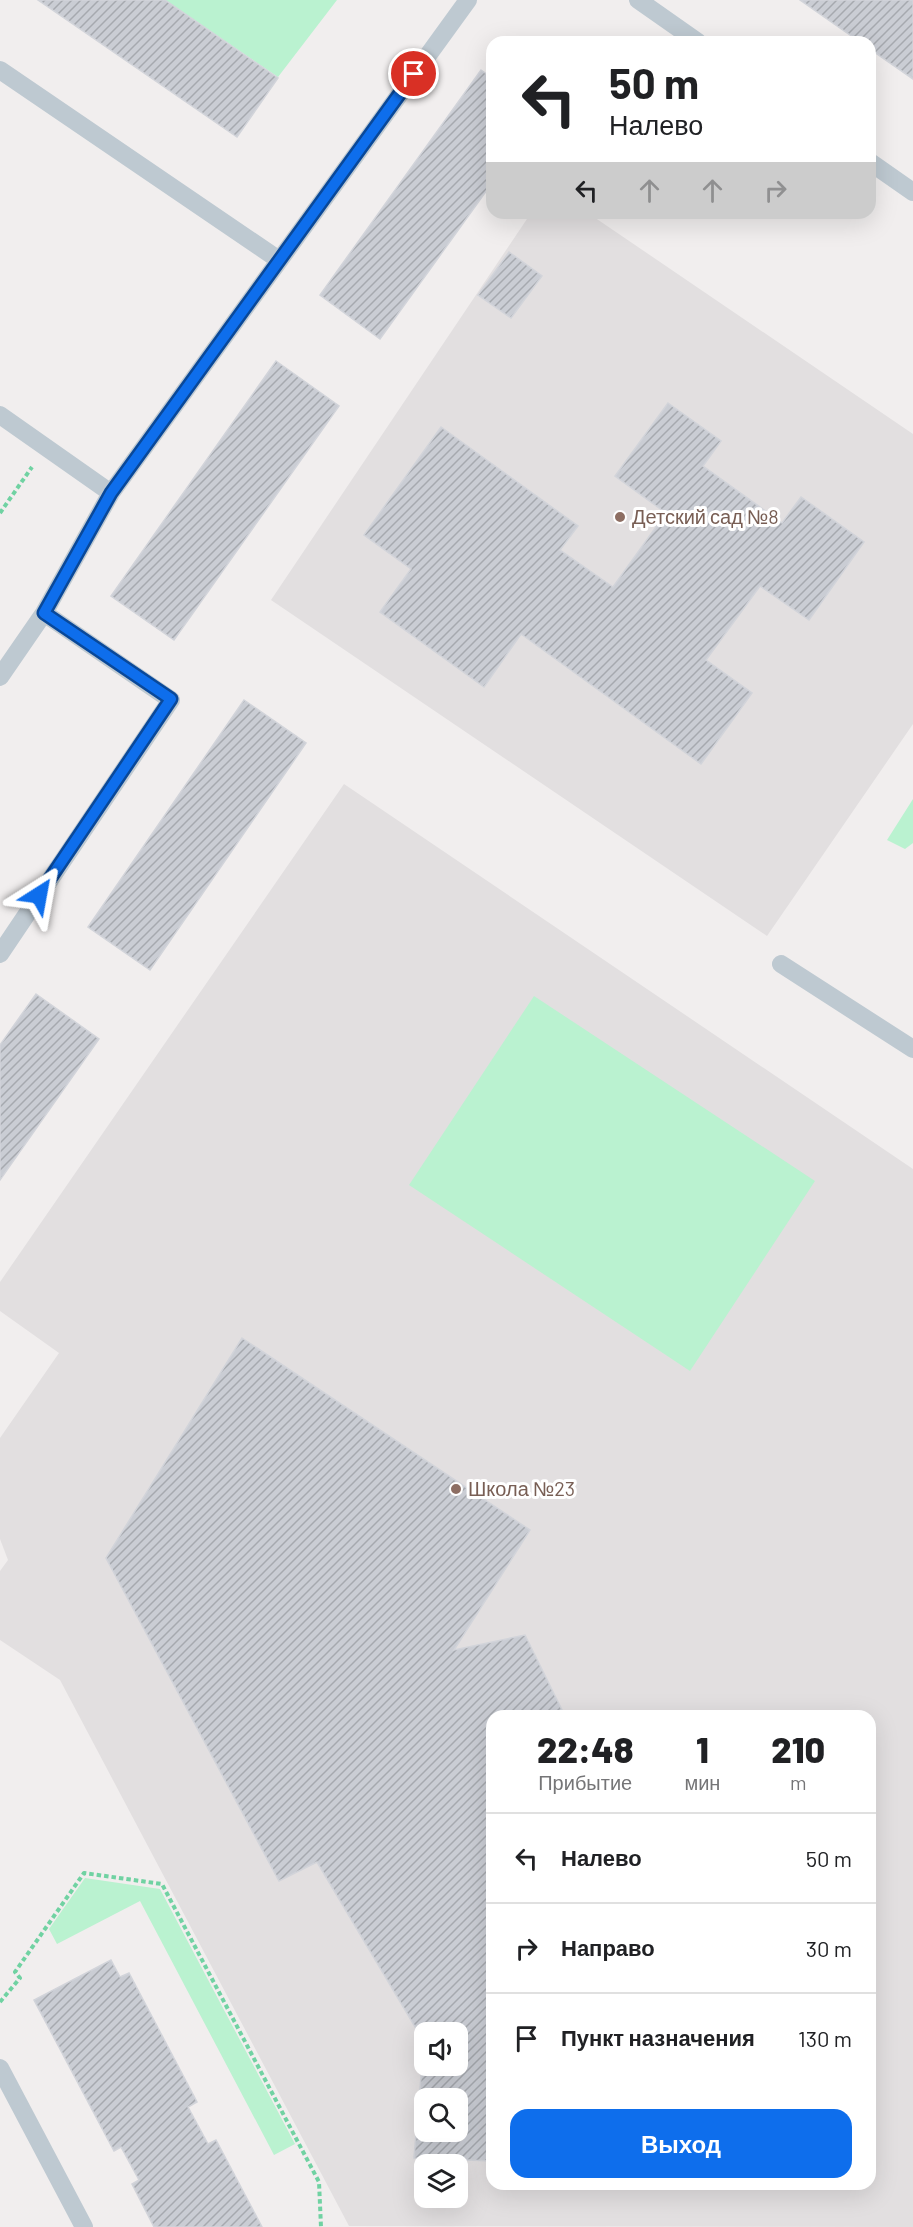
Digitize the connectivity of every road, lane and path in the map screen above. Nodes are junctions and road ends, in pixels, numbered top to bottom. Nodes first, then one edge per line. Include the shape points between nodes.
1 (468, 0) edge
2 (638, 0) edge
3 (689, 36) edge
4 (0, 70) edge
5 (876, 166) edge
6 (913, 192) edge
7 (279, 260) junction
8 (0, 415) edge
9 (46, 447) junction
10 (111, 493) junction
11 (0, 513) edge
12 (44, 613) junction
13 (0, 677) edge
14 (0, 954) edge
15 (781, 964) dead end
16 (913, 1049) edge
17 (0, 2002) edge
18 (0, 2068) edge
19 (84, 2227) edge
20 (321, 2227) edge

1 - 7 lane
2 - 3 lane
4 - 7 lane
5 - 6 lane
7 - 10 lane
8 - 9 lane
9 - 10 lane
9 - 11 path
10 - 12 lane
12 - 13 lane
12 - 14 lane via 171,699
15 - 16 lane
17 - 20 path via 20,1978 15,1972 84,1873 162,1884 319,2182
18 - 19 lane

